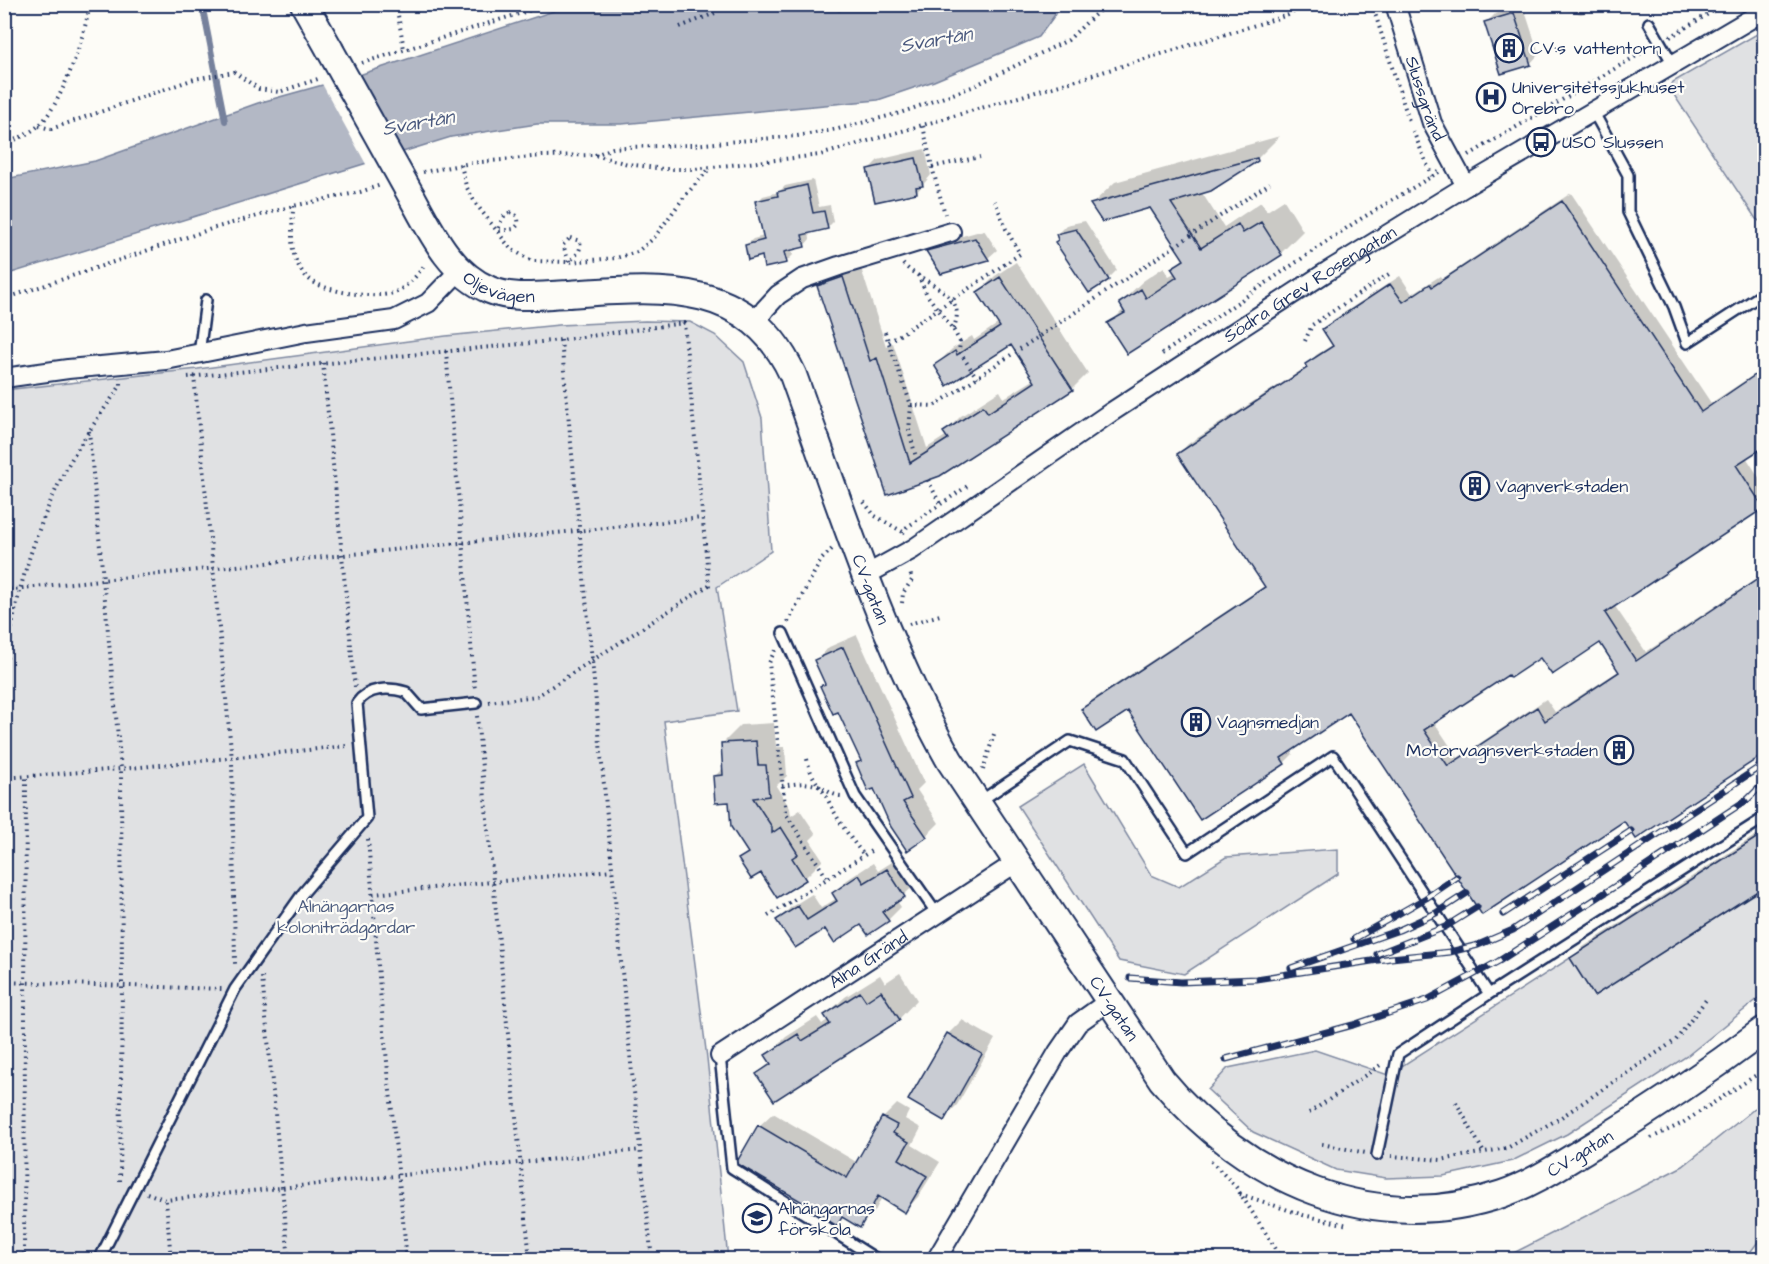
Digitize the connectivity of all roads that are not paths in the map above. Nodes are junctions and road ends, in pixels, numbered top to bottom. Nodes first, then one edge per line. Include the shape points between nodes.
1 (304, 4) edge
2 (1395, 4) edge
3 (1764, 11) edge
4 (1649, 23) dead end
5 (1673, 64) junction
6 (1593, 111) junction
7 (1466, 186) junction
8 (951, 232) road end
9 (460, 270) junction
10 (1764, 293) edge
11 (206, 300) dead end
12 (754, 324) junction
13 (199, 354) junction
14 (4, 378) edge
15 (866, 575) junction
16 (783, 633) road end
17 (476, 703) road end
18 (978, 803) junction
19 (1764, 818) edge
20 (1017, 862) junction
21 (938, 914) junction
22 (1489, 994) junction
23 (1109, 1001) junction
24 (1764, 1030) edge
25 (720, 1056) joint
26 (1377, 1155) road end
27 (99, 1260) edge
28 (878, 1260) edge
29 (936, 1260) edge

1 - 9 street, bridge via 331,62 434,237
2 - 7 street, Slussgränd via 1432,123
3 - 5 street, Södra Grev Rosengatan
4 - 5 lane
5 - 6 street, Södra Grev Rosengatan
6 - 7 street, Södra Grev Rosengatan
6 - 10 lane via 1628,175 1628,212 1687,343
7 - 15 street, Södra Grev Rosengatan via 1110,413 913,549
8 - 12 street via 802,279 778,295
9 - 12 street, Oljevägen via 489,290 509,295 660,291 700,295 724,303
9 - 13 street, Oljevägen via 428,303 394,320 306,332
11 - 13 lane
12 - 15 street, CV-gatan via 776,345 793,375
13 - 14 street, Oljevägen
15 - 18 street, CV-gatan via 928,721
16 - 21 lane via 855,796
17 - 27 lane via 421,709 406,692 385,689 362,696 357,703 367,818 303,893 235,989
18 - 20 street, CV-gatan
18 - 22 lane via 1070,741 1125,759 1187,853 1333,756
19 - 22 lane
20 - 21 street, Alna Gränd
20 - 23 street, CV-gatan
21 - 25 street, Alna Gränd
22 - 26 lane via 1398,1054
23 - 24 street, CV-gatan via 1176,1097 1233,1148 1308,1189 1348,1202 1400,1209 1478,1202 1538,1179 1627,1124
23 - 29 street via 1078,1023 1058,1052
25 - 28 lane via 732,1168

